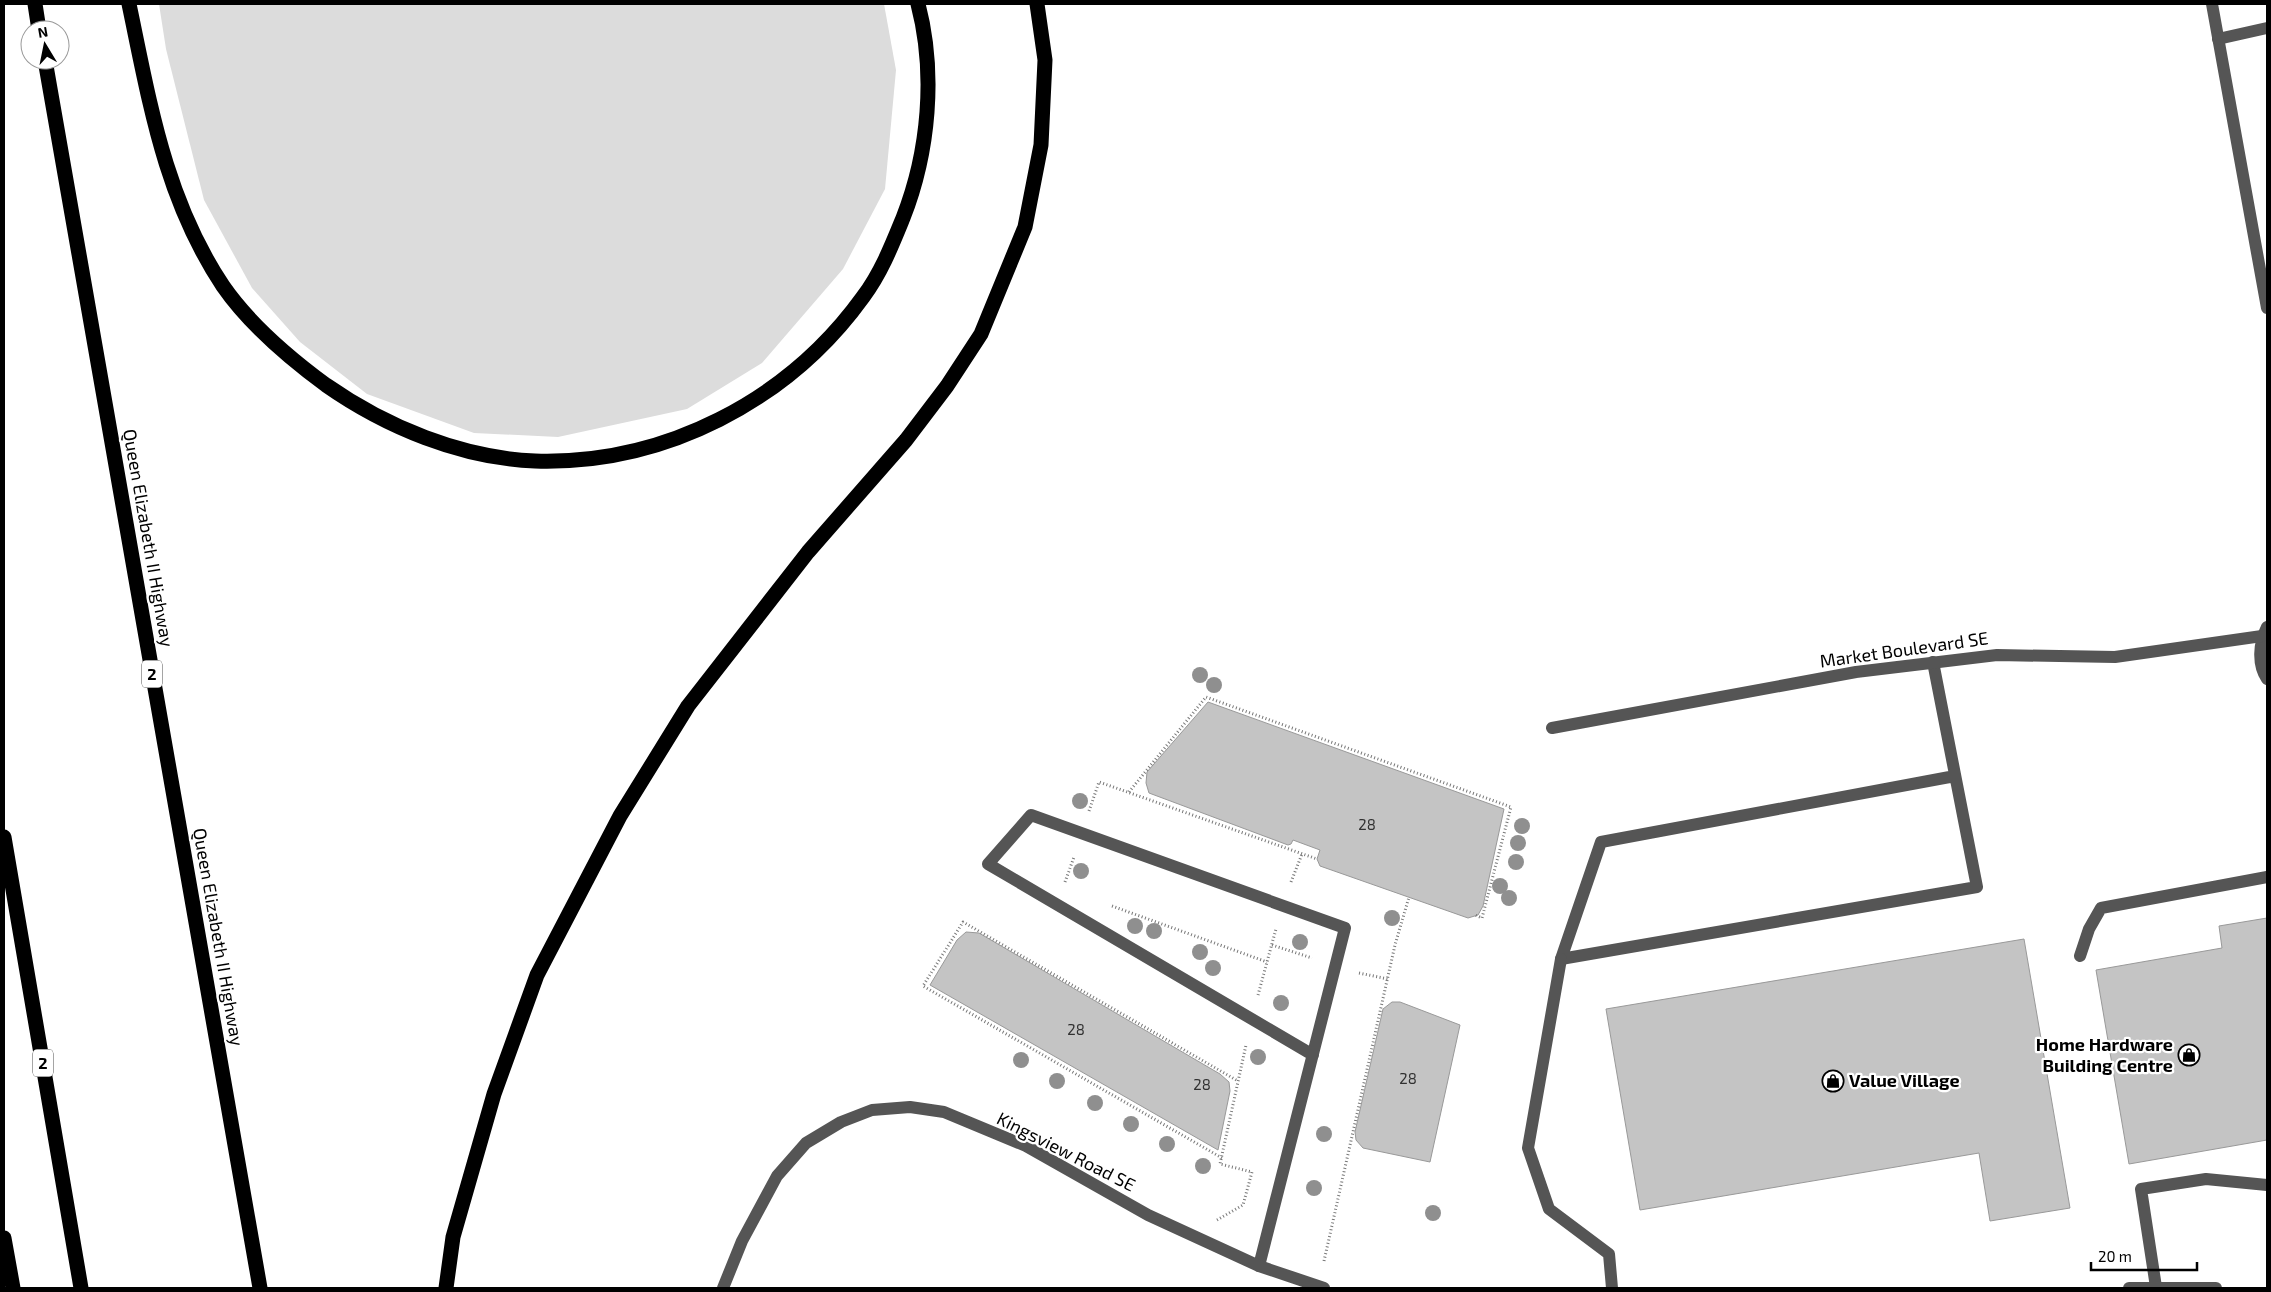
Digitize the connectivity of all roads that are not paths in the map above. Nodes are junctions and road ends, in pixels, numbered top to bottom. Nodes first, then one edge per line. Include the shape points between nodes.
1 (35, 4) edge
2 (129, 4) edge
3 (918, 4) edge
4 (1037, 4) edge
5 (2212, 4) edge
6 (37, 20) edge
7 (2267, 28) edge
8 (2218, 39) junction
9 (47, 70) edge
10 (2263, 261) edge
11 (2267, 308) edge
12 (2265, 632) edge
13 (1933, 662) junction
14 (2267, 679) edge
15 (1552, 728) dead end
16 (1955, 776) junction
17 (4, 837) edge
18 (2267, 877) edge
19 (2080, 956) dead end
20 (1561, 959) junction
21 (1312, 1055) junction
22 (2267, 1185) edge
23 (4, 1238) edge
24 (1260, 1266) junction
25 (1321, 1287) edge
26 (2156, 1287) junction
27 (13, 1288) edge
28 (81, 1288) edge
29 (260, 1288) edge
30 (446, 1288) edge
31 (723, 1288) edge
32 (1612, 1288) edge
33 (2130, 1288) edge
34 (2216, 1288) edge

1 - 6 highway
2 - 3 highway via 166,167 187,224 225,288 262,332 312,375 358,407 419,435 473,452 534,461 600,457 660,445 722,420 766,393 818,349 863,297 888,255 914,191 927,124 927,72
4 - 30 highway via 1045,60 1041,145 1025,227 981,334 906,440 808,552 688,706 620,816 533,984 494,1094 452,1237
5 - 8 street
7 - 8 street
8 - 10 street
9 - 29 highway, Queen Elizabeth II Highway / 2
10 - 11 street
12 - 13 street, Market Boulevard SE via 2115,657 1997,655
12 - 14 street via 2260,655
13 - 15 street, Market Boulevard SE via 1856,672
13 - 16 street
16 - 20 street via 1601,842
16 - 20 street via 1977,886
17 - 28 highway, 2
18 - 19 street via 2101,908 2089,929
20 - 32 street via 1528,1148 1549,1209 1610,1254
21 - 21 street via 1344,928 1031,815 988,864
21 - 24 street
22 - 26 street via 2206,1179 2141,1189
23 - 27 highway
24 - 25 street, Kingsview Road SE
24 - 31 street, Kingsview Road SE via 1148,1215 1026,1146 944,1112 910,1107 872,1110 841,1122 806,1143 777,1176 742,1241
26 - 33 street
26 - 34 street

